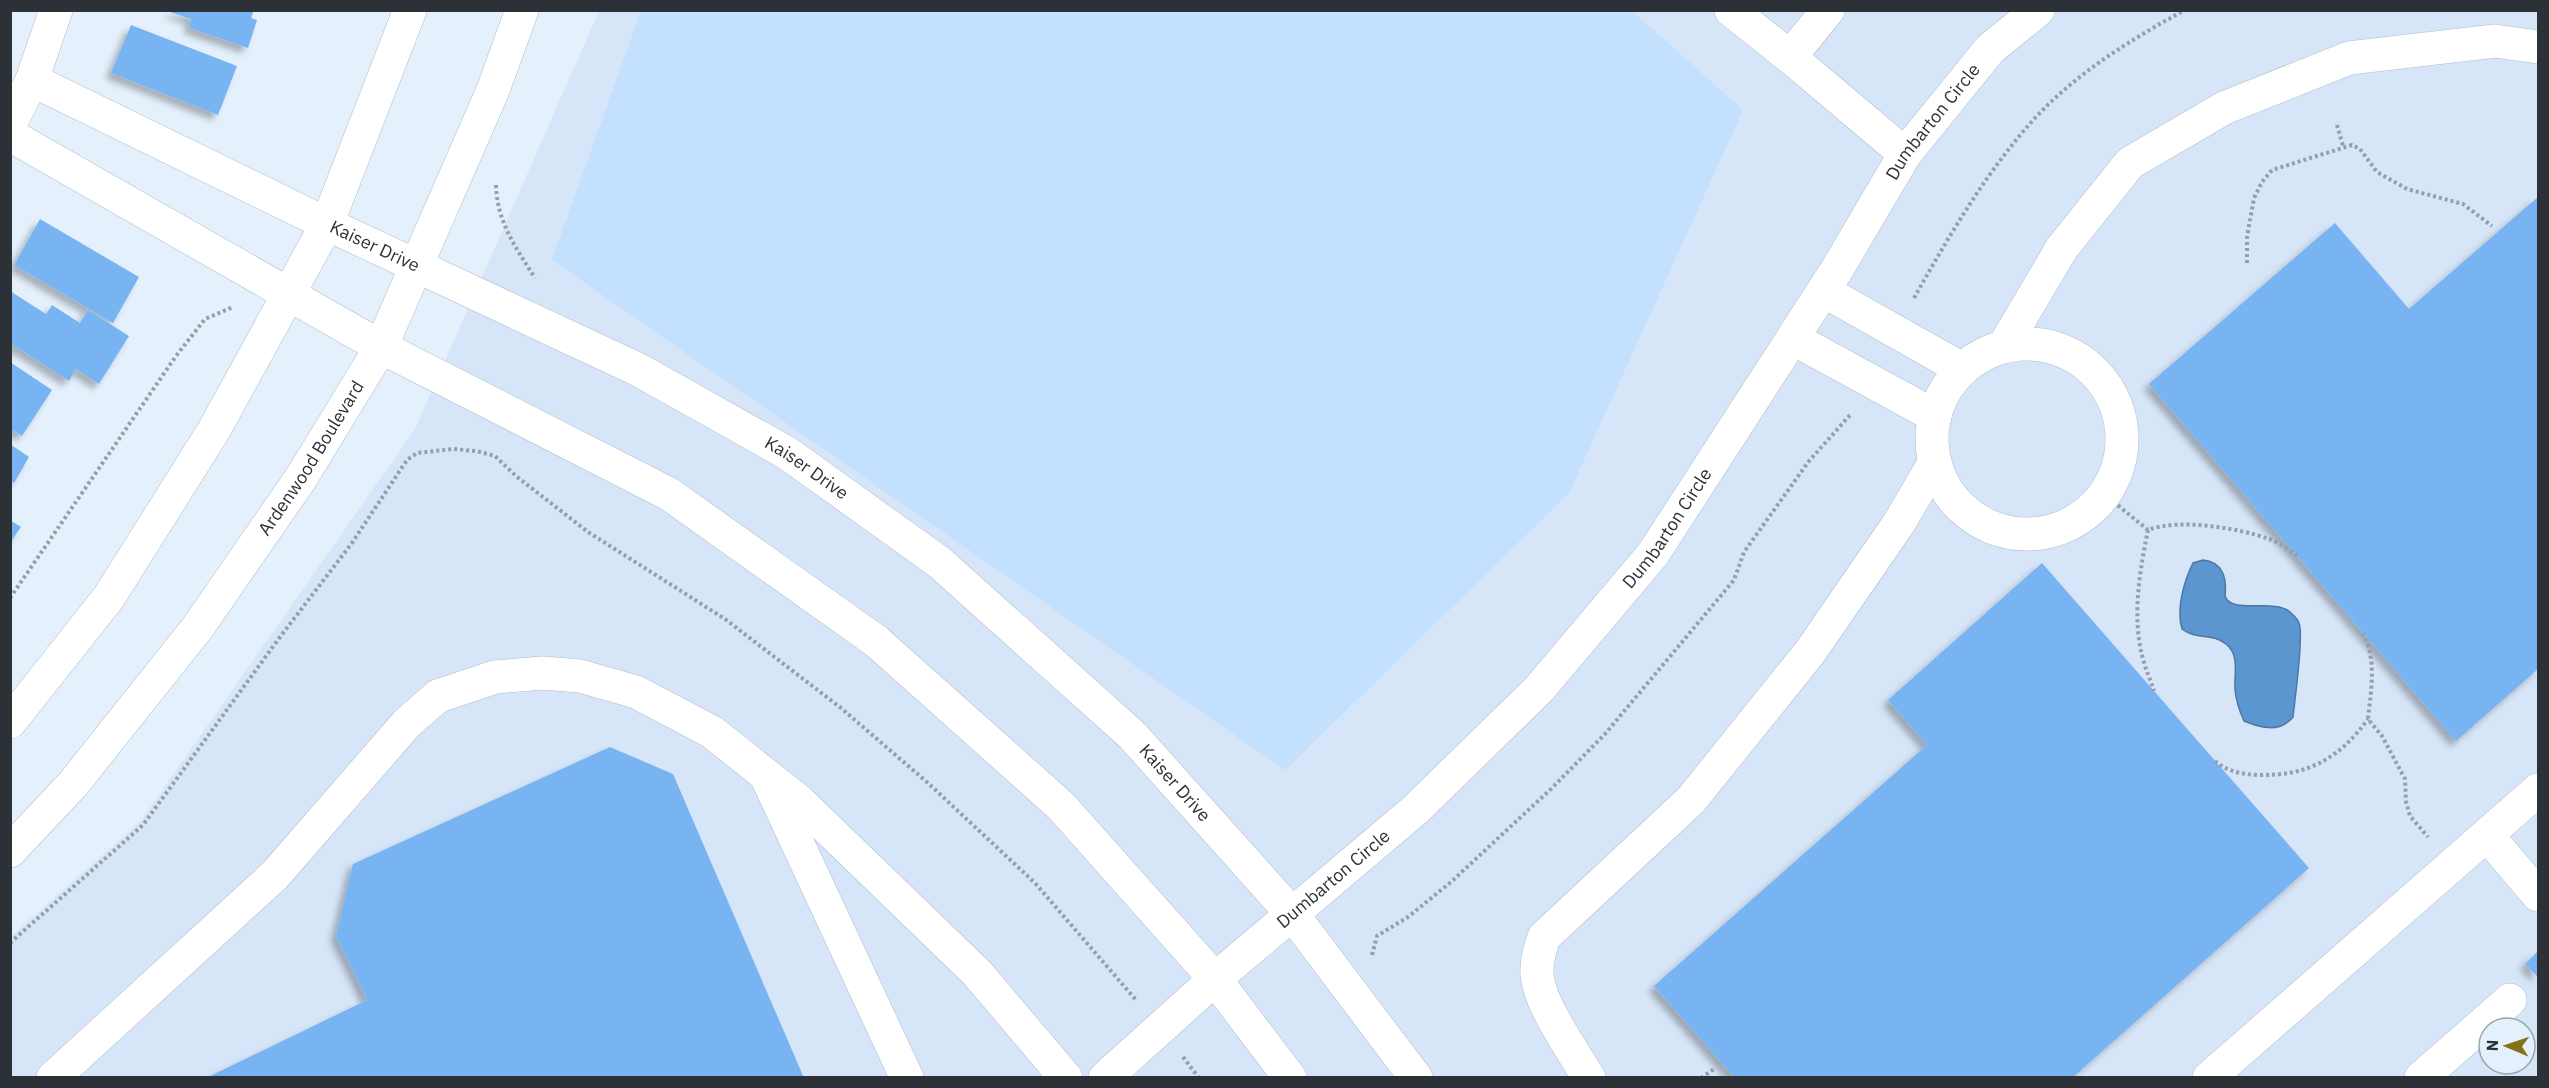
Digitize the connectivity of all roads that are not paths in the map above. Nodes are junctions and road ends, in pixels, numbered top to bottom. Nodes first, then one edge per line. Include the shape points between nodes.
1 (56, 10) edge
2 (410, 10) edge
3 (522, 10) edge
4 (1731, 10) edge
5 (1828, 10) edge
6 (2038, 10) edge
7 (2538, 47) edge
8 (1790, 57) junction
9 (32, 80) junction
10 (10, 124) edge
11 (10, 135) edge
12 (1905, 154) junction
13 (327, 224) junction
14 (417, 265) junction
15 (1824, 291) junction
16 (288, 294) junction
17 (1794, 339) junction
18 (2004, 346) junction
19 (381, 347) junction
20 (1962, 369) junction
21 (1935, 416) junction
22 (1935, 462) junction
23 (10, 722) edge
24 (766, 775) junction
25 (2538, 790) edge
26 (2487, 835) junction
27 (10, 851) edge
28 (2538, 895) edge
29 (1293, 915) junction
30 (1215, 980) junction
31 (2510, 1000) dead end
32 (53, 1077) edge
33 (907, 1077) edge
34 (1066, 1077) edge
35 (1105, 1077) edge
36 (1290, 1077) edge
37 (1416, 1077) edge
38 (1589, 1077) edge
39 (2209, 1077) edge
40 (2421, 1077) edge

1 - 9 street
2 - 13 street
3 - 14 street, Ardenwood Boulevard via 493,90
4 - 8 street
5 - 8 street
6 - 12 street, Dumbarton Circle via 1989,49
7 - 18 street via 2495,41 2349,58 2224,108 2130,164 2062,248
8 - 12 street
9 - 10 street
9 - 13 street, Kaiser Drive
11 - 16 street
12 - 15 street, Dumbarton Circle
13 - 14 street, Kaiser Drive
13 - 16 street
14 - 19 street, Ardenwood Boulevard
14 - 29 street, Kaiser Drive via 639,370 787,453 929,555 1132,735
15 - 17 street, Dumbarton Circle
15 - 20 street
16 - 19 street
16 - 23 street via 214,430 109,597
17 - 21 street
17 - 29 street, Dumbarton Circle via 1653,554 1539,689 1415,810
18 - 20 street
18 - 22 street via 2028,343 2075,356 2094,371 2109,391 2119,414 2122,439 2119,464 2109,487 2074,522 2051,531 2002,531 1979,521 1960,506 1944,486
19 - 27 street, Ardenwood Boulevard via 301,478 198,627 73,784
19 - 30 street via 669,494 876,642 1061,806
20 - 21 street via 1945,391
21 - 22 street
22 - 38 street via 1899,523 1810,652 1691,800 1544,938 1537,976 1543,999
24 - 32 street via 712,732 636,692 580,676 543,673 495,677 438,696 407,723 275,875
24 - 33 street
24 - 34 street via 800,802 977,973
25 - 26 street
26 - 28 street
26 - 39 street
29 - 30 street, Dumbarton Circle
29 - 37 street, Kaiser Drive
30 - 35 street, Dumbarton Circle
30 - 36 street
31 - 40 street

